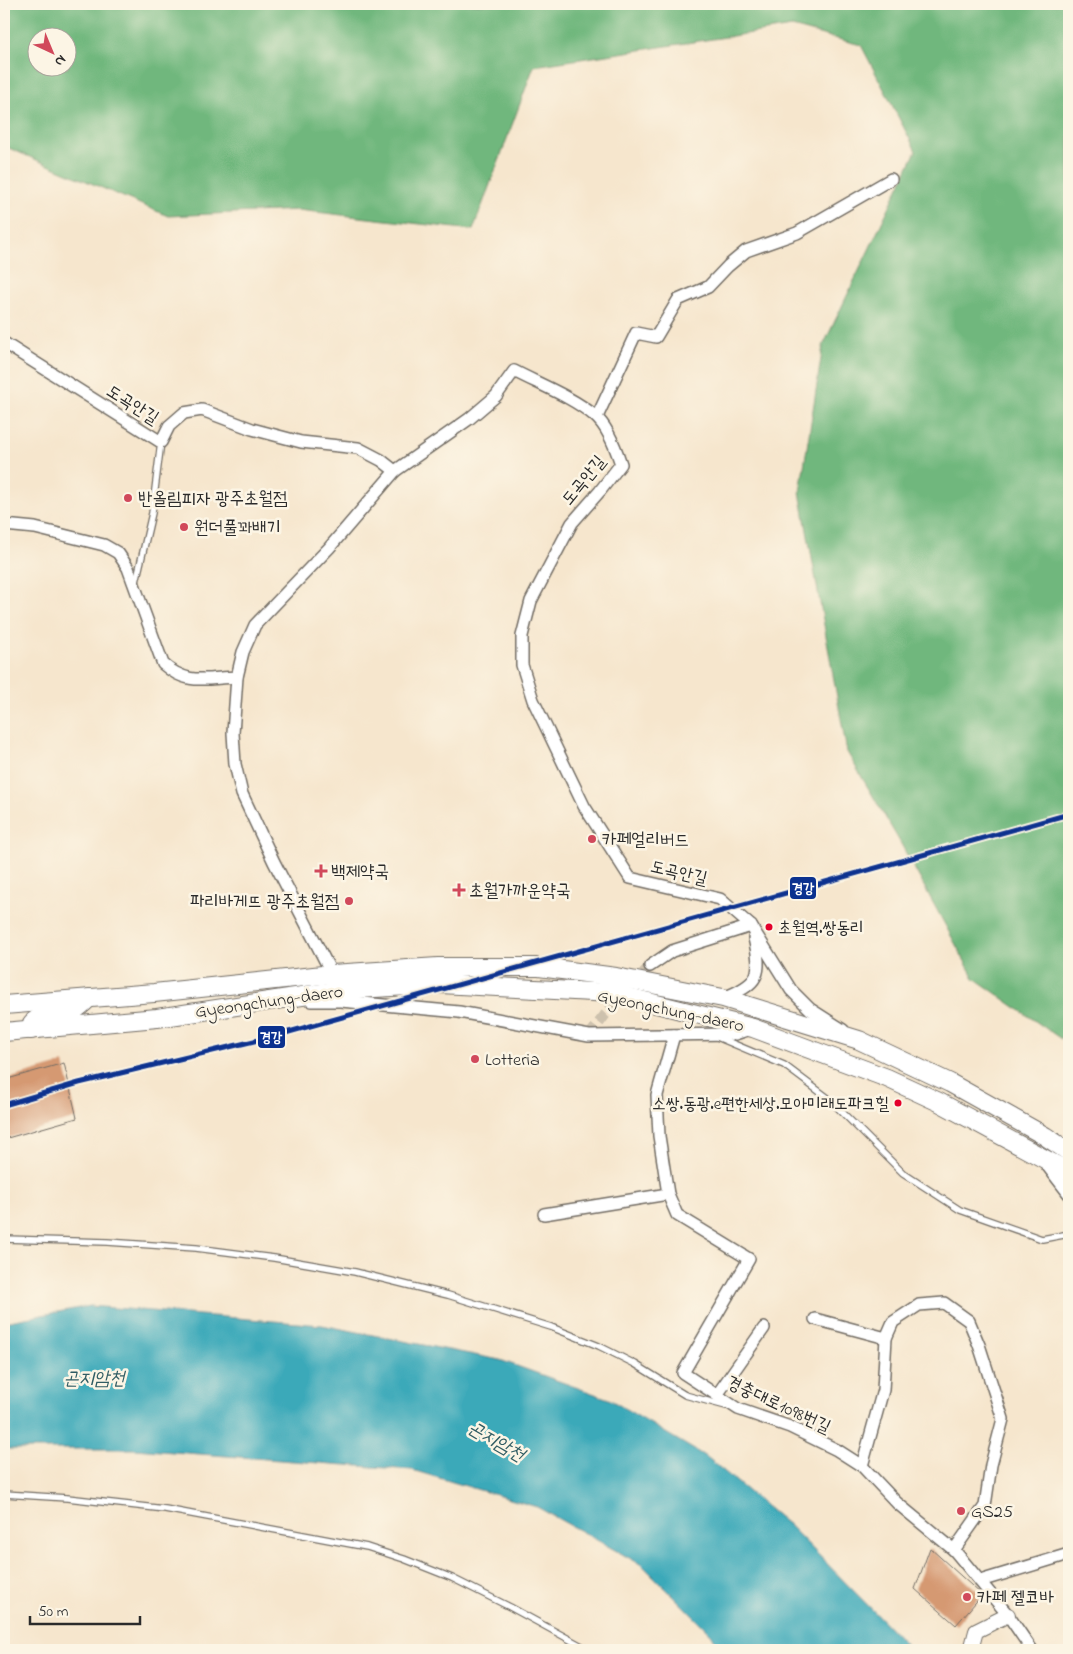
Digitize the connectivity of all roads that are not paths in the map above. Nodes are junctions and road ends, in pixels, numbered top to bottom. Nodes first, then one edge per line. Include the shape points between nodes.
1 (891, 179) dead end
2 (4, 342) edge
3 (597, 417) junction
4 (161, 442) junction
5 (395, 471) junction
6 (4, 525) edge
7 (135, 585) junction
8 (237, 677) junction
9 (751, 926) junction
10 (650, 966) tunnel mouth
11 (332, 974) junction
12 (88, 998) junction
13 (722, 998) junction
14 (268, 1001) junction
15 (4, 1005) edge
16 (753, 1028) junction
17 (31, 1030) junction
18 (4, 1032) edge
19 (674, 1035) junction
20 (713, 1035) junction
21 (859, 1040) junction
22 (1069, 1152) edge
23 (1034, 1153) junction
24 (1069, 1172) edge
25 (668, 1194) junction
26 (1069, 1194) edge
27 (544, 1214) dead end
28 (1069, 1234) edge
29 (4, 1239) edge
30 (815, 1318) dead end
31 (764, 1328) dead end
32 (886, 1338) junction
33 (717, 1396) junction
34 (738, 1408) junction
35 (862, 1466) junction
36 (4, 1494) edge
37 (954, 1550) junction
38 (1069, 1554) edge
39 (980, 1581) junction
40 (1008, 1615) junction
41 (589, 1650) edge
42 (971, 1650) edge
43 (1032, 1650) edge

1 - 3 street via 797,234 746,251 708,287 678,300 656,337 636,333
2 - 4 street, 도곡안길
3 - 5 street, 도곡안길 via 514,371 490,402
3 - 9 street, 도곡안길 via 615,446 621,464 572,522 532,601 522,636 522,665 533,700 584,806 630,878 720,899
4 - 5 street, 도곡안길 via 169,426 184,413 202,410 252,429 301,442 358,448
4 - 7 lane via 152,513
5 - 8 street via 329,548 255,624
6 - 7 street via 36,528 104,545 118,553
7 - 8 street via 163,664 188,679
8 - 11 street via 233,733 235,764 242,794
9 - 10 street via 672,951
9 - 13 street via 759,959 757,976 744,990
9 - 21 street, 도곡안길 via 791,990 810,1009
11 - 12 main road, Gyeongchung-daero
11 - 13 main road, Gyeongchung-daero via 438,967 539,967 616,977
12 - 15 main road, Gyeongchung-daero
12 - 17 main road via 71,1012 36,1019
13 - 21 main road, Gyeongchung-daero
14 - 16 main road, Gyeongchung-daero via 342,990 440,984 545,989 612,993
14 - 17 main road, Gyeongchung-daero via 157,1018
14 - 19 street via 341,1001 459,1012 589,1036
16 - 20 street via 735,1034
16 - 23 main road, Gyeongchung-daero via 887,1078
17 - 18 main road, Gyeongchung-daero
19 - 20 street
19 - 25 street, 경충대로1098번길 via 657,1095 659,1136
20 - 28 lane via 784,1065 828,1098 903,1173 960,1210 1042,1239
21 - 22 main road, Gyeongchung-daero via 950,1082
23 - 24 main road, Gyeongchung-daero
23 - 26 street via 1051,1169
25 - 27 street
25 - 33 street, 경충대로1098번길 via 677,1214 750,1260 683,1373
29 - 34 lane via 196,1248 355,1272 448,1295 551,1327 635,1364 685,1395
30 - 32 street
31 - 33 street
32 - 35 street via 883,1390
32 - 37 street via 893,1322 918,1304 944,1303 968,1321 982,1354 1002,1419 985,1506
33 - 34 street, 경충대로1098번길
34 - 35 street, 경충대로1098번길 via 790,1427
35 - 37 street, 경충대로1098번길 via 897,1503
36 - 41 lane via 165,1509 367,1548 452,1578
37 - 39 street, 경충대로1098번길
38 - 39 street
39 - 40 street, 경충대로1098번길
40 - 42 street via 976,1631
40 - 43 street, 경충대로1098번길

